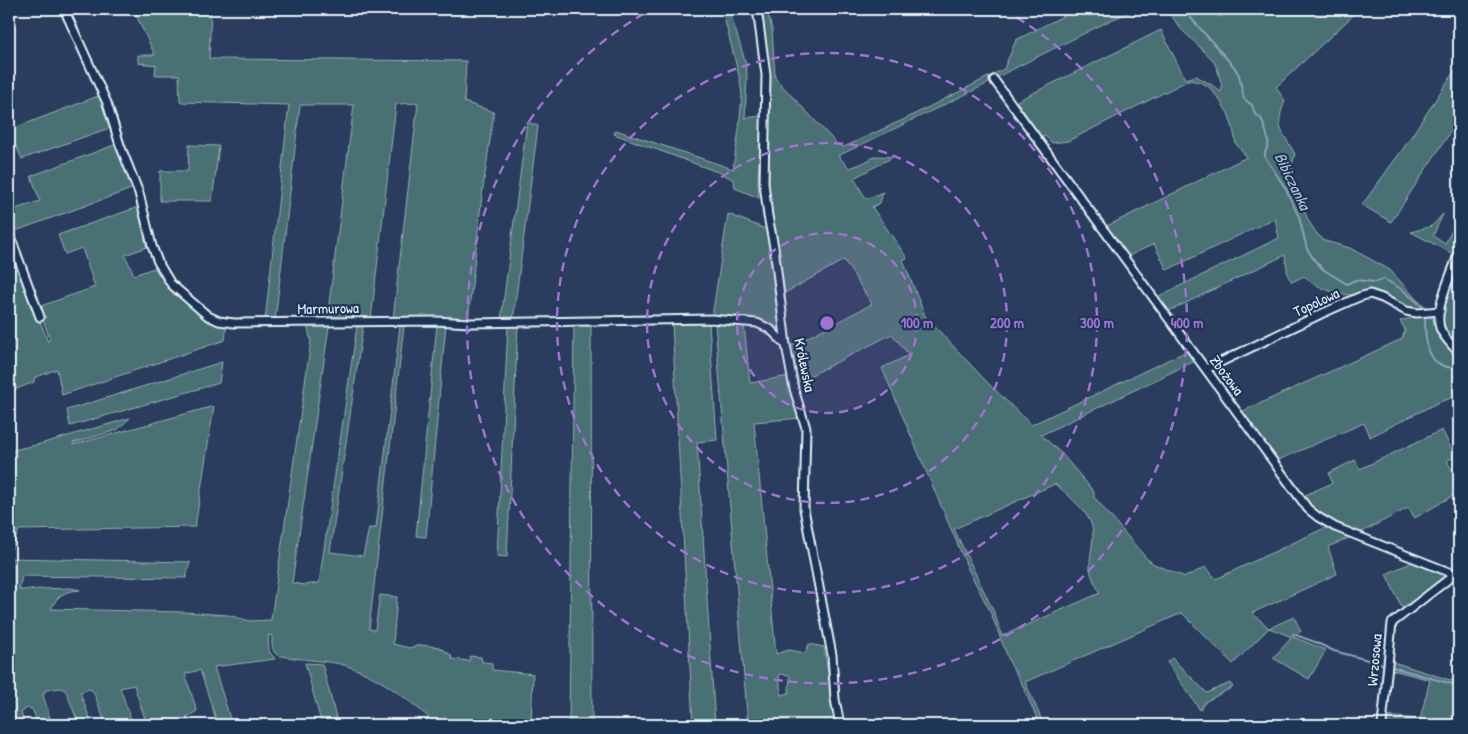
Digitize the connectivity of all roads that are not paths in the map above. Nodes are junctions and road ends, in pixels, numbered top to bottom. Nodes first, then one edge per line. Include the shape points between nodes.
1 (64, 9) edge
2 (758, 9) edge
3 (994, 80) dead end
4 (9, 234) edge
5 (1459, 252) edge
6 (1440, 311) junction
7 (40, 317) dead end
8 (786, 345) junction
9 (1459, 353) edge
10 (1206, 369) junction
11 (1457, 572) edge
12 (840, 725) edge
13 (1382, 725) edge

1 - 8 street, Marmurowa via 107,103 139,194 158,262 171,284 208,316 234,323 712,319 757,323 770,329
2 - 8 street, Królewska via 766,75 764,183
3 - 10 street, Zbożowa
4 - 7 street
5 - 6 street
6 - 9 street via 1440,328
6 - 10 street, Topolowa via 1406,312 1370,294
8 - 12 street, Królewska via 794,389 806,428 804,509 832,655
10 - 11 street, Zbożowa via 1298,496 1318,517 1335,527
11 - 13 street, Wrzosowa via 1392,623

